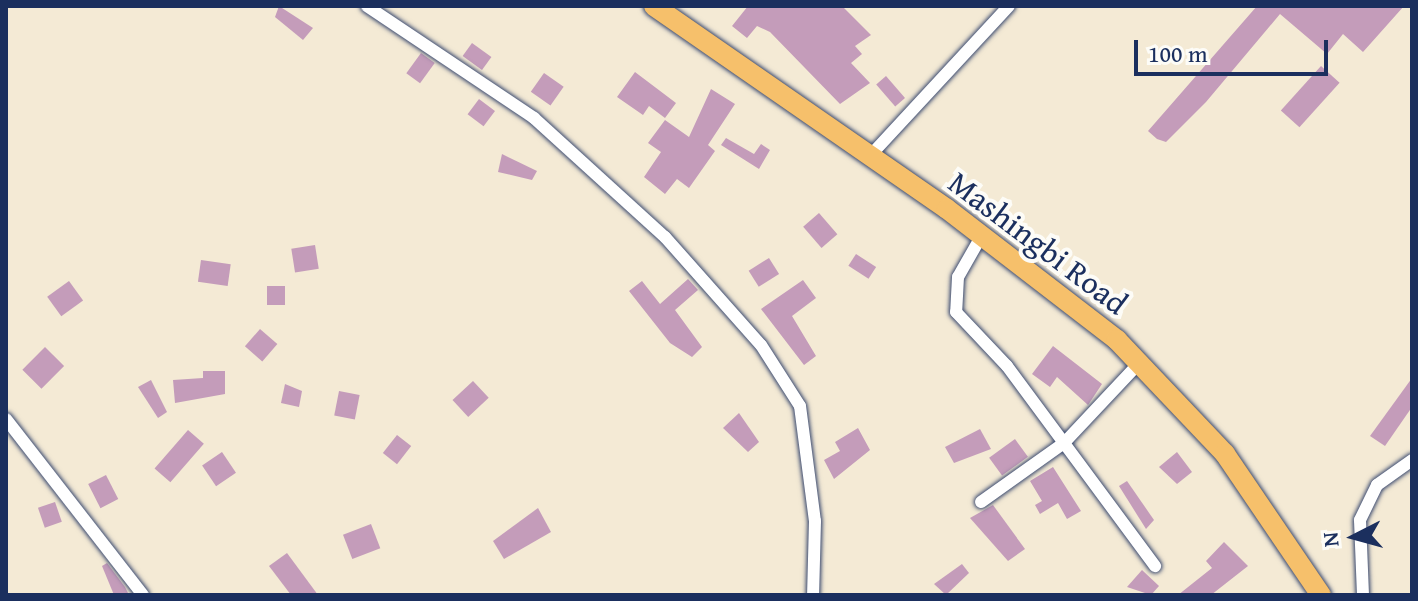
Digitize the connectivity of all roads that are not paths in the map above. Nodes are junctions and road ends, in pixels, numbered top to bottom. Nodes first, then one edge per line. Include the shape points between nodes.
1 (367, 6) edge
2 (654, 6) edge
3 (1009, 6) edge
4 (869, 157) junction
5 (982, 235) junction
6 (1140, 362) junction
7 (6, 419) edge
8 (1064, 443) junction
9 (1412, 460) edge
10 (981, 502) dead end
11 (1155, 566) dead end
12 (143, 595) edge
13 (813, 595) edge
14 (1321, 595) edge
15 (1363, 595) edge

1 - 13 street via 534,118 676,247 761,345 802,415 815,521
2 - 4 main road, Mashingbi Road
3 - 4 street
4 - 5 main road, Mashingbi Road
5 - 6 main road, Mashingbi Road
5 - 8 street via 958,277 956,312
6 - 8 street
6 - 14 main road, Mashingbi Road via 1252,488
7 - 12 street
8 - 10 street
8 - 11 street
9 - 15 street via 1377,485 1360,520

